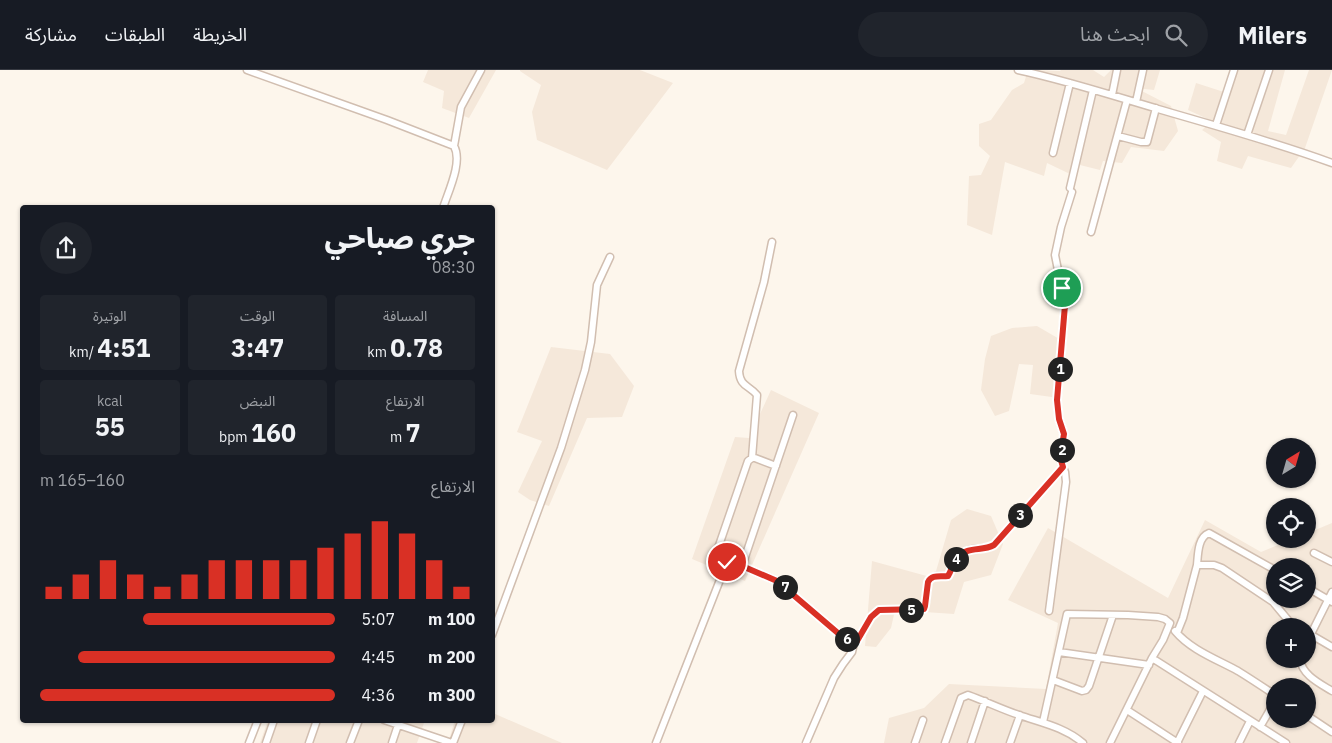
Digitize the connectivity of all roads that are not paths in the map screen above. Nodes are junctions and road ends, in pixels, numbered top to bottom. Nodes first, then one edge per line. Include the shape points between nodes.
1 (247, 70) edge
2 (481, 70) edge
3 (1018, 70) edge
4 (1117, 70) edge
5 (1142, 70) edge
6 (1234, 70) edge
7 (1269, 70) edge
8 (1033, 72) edge
9 (1070, 83) junction
10 (1093, 90) junction
11 (1112, 95) junction
12 (1127, 100) junction
13 (1136, 102) junction
14 (1156, 108) junction
15 (1216, 125) junction
16 (1247, 135) junction
17 (1118, 136) junction
18 (454, 146) junction
19 (1053, 153) dead end
20 (1332, 163) edge
21 (444, 205) edge
22 (1090, 232) dead end
23 (772, 242) dead end
24 (610, 257) dead end
25 (793, 415) dead end
26 (752, 458) junction
27 (776, 466) junction
28 (1063, 467) junction
29 (1314, 552) dead end
30 (727, 562) junction
31 (1332, 562) edge
32 (1197, 565) junction
33 (1266, 565) edge
34 (742, 566) junction
35 (1316, 592) edge
36 (1332, 592) edge
37 (1330, 600) edge
38 (1049, 611) dead end
39 (1113, 615) junction
40 (1286, 618) edge
41 (1170, 624) junction
42 (1316, 624) edge
43 (495, 627) edge
44 (1177, 633) junction
45 (1316, 639) edge
46 (854, 643) junction
47 (1332, 647) edge
48 (1059, 652) junction
49 (1099, 657) junction
50 (1152, 658) junction
51 (1149, 665) junction
52 (1303, 668) edge
53 (1052, 680) junction
54 (1266, 689) edge
55 (1203, 691) junction
56 (1332, 691) edge
57 (985, 701) junction
58 (1127, 710) junction
59 (1020, 715) junction
60 (1266, 717) edge
61 (923, 720) dead end
62 (1250, 721) junction
63 (1316, 721) edge
64 (1043, 722) junction
65 (257, 723) edge
66 (273, 723) edge
67 (316, 723) edge
68 (358, 723) edge
69 (461, 723) edge
70 (401, 724) edge
71 (1260, 727) junction
72 (1332, 732) edge
73 (1074, 735) junction
74 (434, 740) edge
75 (249, 743) edge
76 (266, 743) edge
77 (309, 743) edge
78 (350, 743) edge
79 (392, 743) edge
80 (453, 743) edge
81 (656, 743) edge
82 (806, 743) edge
83 (915, 743) edge
84 (945, 743) edge
85 (971, 743) edge
86 (1010, 743) edge
87 (1071, 743) edge
88 (1083, 743) edge
89 (1110, 743) edge
90 (1177, 743) edge
91 (1238, 743) edge
92 (1286, 743) edge

1 - 18 street
2 - 18 street via 461,107
3 - 8 street
4 - 11 street
5 - 13 street
6 - 15 street
7 - 16 street
8 - 9 street
9 - 10 street
9 - 19 street
10 - 11 street
10 - 28 street via 1055,255 1065,305 1057,400 1064,434 1060,457
11 - 12 street
12 - 13 street
12 - 17 street
13 - 14 street
14 - 15 street
14 - 17 street via 1147,142
15 - 16 street
16 - 20 street
17 - 22 street
18 - 21 street via 456,166
23 - 26 street via 739,371 741,382 757,395
24 - 43 street via 597,285 585,370 561,448
25 - 27 street
26 - 27 street
26 - 30 street via 748,461 715,557
27 - 34 street
28 - 38 street via 1066,482
28 - 46 street via 994,545 969,550 956,559 948,576 930,579 924,609 879,610
29 - 31 street
30 - 34 street
30 - 81 street
32 - 33 street via 1202,539 1209,533
32 - 40 street via 1222,568 1273,602
32 - 44 street
34 - 46 street via 777,581
35 - 37 street
36 - 37 street
37 - 42 street
39 - 41 street via 1162,618
39 - 48 street via 1067,614
39 - 49 street
41 - 44 street
41 - 50 street
44 - 54 street via 1193,647
45 - 47 street
46 - 82 street via 852,652 834,678
48 - 49 street
48 - 53 street
49 - 51 street
49 - 53 street via 1086,690
50 - 51 street
50 - 55 street
51 - 58 street
52 - 56 street
53 - 64 street
55 - 62 street
55 - 90 street
57 - 59 street
57 - 84 street via 968,694 962,698
57 - 85 street
58 - 89 street
58 - 90 street
59 - 64 street
59 - 86 street
60 - 71 street
61 - 83 street
62 - 71 street
62 - 91 street
63 - 72 street
64 - 73 street
65 - 75 street
66 - 76 street
67 - 77 street
68 - 78 street
69 - 80 street
70 - 74 street
70 - 79 street
71 - 92 street
73 - 87 street
73 - 88 street
74 - 80 street

